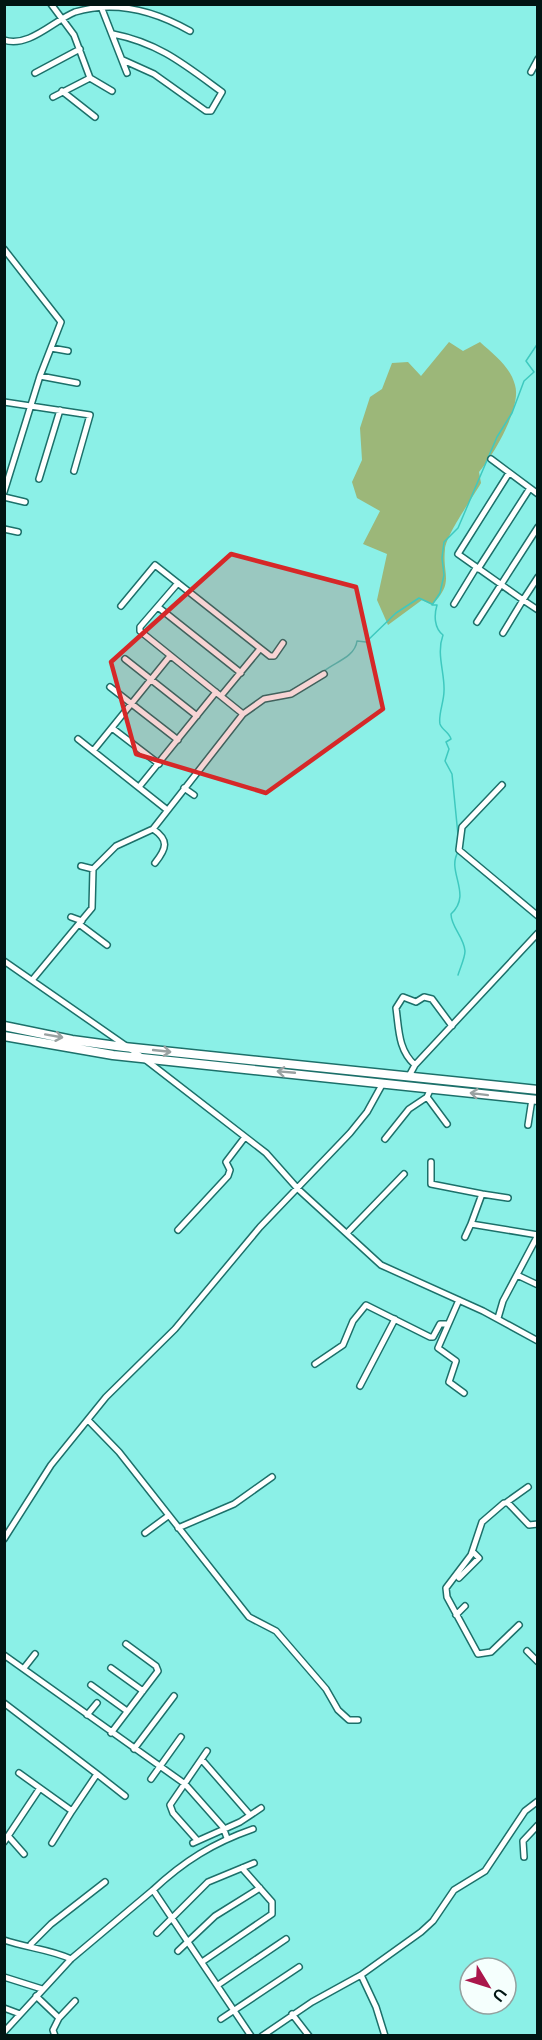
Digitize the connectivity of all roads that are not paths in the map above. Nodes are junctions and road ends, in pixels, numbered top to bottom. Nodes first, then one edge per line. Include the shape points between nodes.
1 (51, 4) edge
2 (72, 4) edge
3 (101, 5) edge
4 (75, 12) junction
5 (62, 18) junction
6 (190, 31) dead end
7 (113, 34) junction
8 (4, 40) edge
9 (80, 49) junction
10 (537, 59) edge
11 (123, 60) junction
12 (531, 72) dead end
13 (34, 73) dead end
14 (127, 73) dead end
15 (90, 78) junction
16 (62, 91) junction
17 (112, 91) dead end
18 (53, 97) dead end
19 (95, 117) dead end
20 (4, 249) edge
21 (51, 348) junction
22 (68, 351) dead end
23 (40, 376) junction
24 (77, 383) dead end
25 (4, 402) edge
26 (31, 405) junction
27 (60, 410) junction
28 (491, 459) dead end
29 (74, 471) dead end
30 (509, 473) junction
31 (39, 479) dead end
32 (530, 488) junction
33 (4, 494) edge
34 (537, 494) edge
35 (26, 502) dead end
36 (537, 527) edge
37 (4, 529) edge
38 (18, 532) dead end
39 (477, 568) junction
40 (537, 577) edge
41 (178, 583) junction
42 (501, 585) junction
43 (523, 600) junction
44 (454, 604) dead end
45 (121, 606) dead end
46 (158, 607) junction
47 (537, 610) edge
48 (477, 622) dead end
49 (503, 633) dead end
50 (283, 643) dead end
51 (259, 650) junction
52 (170, 656) junction
53 (125, 659) dead end
54 (241, 673) junction
55 (324, 674) dead end
56 (151, 680) junction
57 (110, 687) dead end
58 (219, 694) junction
59 (131, 703) junction
60 (243, 714) junction
61 (197, 716) junction
62 (112, 728) junction
63 (78, 739) dead end
64 (178, 740) junction
65 (93, 751) junction
66 (159, 764) junction
67 (502, 785) dead end
68 (139, 787) junction
69 (184, 788) junction
70 (194, 795) dead end
71 (166, 809) junction
72 (153, 829) junction
73 (155, 863) dead end
74 (81, 866) dead end
75 (93, 869) junction
76 (71, 916) dead end
77 (537, 916) edge
78 (80, 922) junction
79 (537, 933) edge
80 (107, 945) dead end
81 (4, 961) edge
82 (33, 979) junction
83 (4, 1026) edge
84 (452, 1026) junction
85 (4, 1036) edge
86 (124, 1047) junction
87 (142, 1057) junction
88 (415, 1065) junction
89 (409, 1076) junction
90 (383, 1083) junction
91 (431, 1088) junction
92 (537, 1090) edge
93 (520, 1093) junction
94 (427, 1097) junction
95 (535, 1100) edge
96 (447, 1124) dead end
97 (528, 1125) dead end
98 (245, 1137) junction
99 (385, 1139) dead end
100 (431, 1162) dead end
101 (404, 1174) dead end
102 (298, 1189) junction
103 (482, 1194) junction
104 (508, 1198) dead end
105 (471, 1224) junction
106 (178, 1230) dead end
107 (347, 1233) junction
108 (537, 1235) edge
109 (465, 1237) dead end
110 (517, 1275) junction
111 (537, 1285) edge
112 (459, 1300) junction
113 (498, 1318) junction
114 (395, 1319) junction
115 (447, 1324) junction
116 (537, 1341) edge
117 (315, 1364) dead end
118 (360, 1386) dead end
119 (464, 1393) dead end
120 (88, 1420) junction
121 (272, 1477) dead end
122 (528, 1487) dead end
123 (507, 1502) junction
124 (168, 1516) junction
125 (537, 1524) edge
126 (178, 1528) junction
127 (146, 1533) dead end
128 (4, 1539) edge
129 (473, 1552) junction
130 (459, 1578) dead end
131 (465, 1606) dead end
132 (456, 1615) junction
133 (519, 1625) dead end
134 (126, 1644) dead end
135 (528, 1651) dead end
136 (35, 1654) dead end
137 (4, 1655) edge
138 (537, 1662) edge
139 (24, 1668) junction
140 (111, 1668) dead end
141 (91, 1685) dead end
142 (142, 1691) junction
143 (174, 1696) dead end
144 (4, 1703) edge
145 (97, 1703) dead end
146 (127, 1712) junction
147 (87, 1715) junction
148 (358, 1720) dead end
149 (111, 1733) junction
150 (182, 1737) dead end
151 (134, 1749) junction
152 (207, 1751) dead end
153 (202, 1760) junction
154 (160, 1766) junction
155 (19, 1773) dead end
156 (97, 1774) junction
157 (151, 1779) dead end
158 (185, 1784) junction
159 (40, 1788) junction
160 (125, 1796) dead end
161 (537, 1801) edge
162 (261, 1808) dead end
163 (72, 1811) junction
164 (250, 1815) junction
165 (537, 1825) edge
166 (223, 1827) junction
167 (253, 1829) dead end
168 (9, 1837) junction
169 (227, 1838) junction
170 (4, 1842) edge
171 (52, 1843) dead end
172 (24, 1854) dead end
173 (524, 1857) dead end
174 (254, 1863) dead end
175 (242, 1868) junction
176 (105, 1882) dead end
177 (260, 1888) junction
178 (153, 1890) junction
179 (172, 1917) junction
180 (157, 1933) dead end
181 (286, 1939) dead end
182 (4, 1940) edge
183 (189, 1942) junction
184 (31, 1944) junction
185 (178, 1951) dead end
186 (71, 1959) junction
187 (202, 1962) junction
188 (299, 1967) dead end
189 (361, 1975) junction
190 (4, 1977) edge
191 (218, 1984) junction
192 (42, 1989) junction
193 (36, 1996) junction
194 (75, 2001) dead end
195 (4, 2008) edge
196 (235, 2010) junction
197 (20, 2014) junction
198 (292, 2014) junction
199 (59, 2018) junction
200 (221, 2019) dead end
201 (54, 2028) junction
202 (4, 2032) edge
203 (47, 2036) edge
204 (55, 2036) edge
205 (251, 2036) edge
206 (262, 2036) edge
207 (309, 2036) edge
208 (385, 2036) edge

1 - 5 street
2 - 4 street
3 - 4 street
3 - 6 street via 124,5 154,12
3 - 7 street
4 - 5 street
5 - 8 street via 22,42
5 - 9 street
7 - 11 street
7 - 11 street via 141,40 170,53 222,96 206,111 154,74
9 - 13 street
9 - 15 street
10 - 12 street
11 - 14 street
15 - 16 street
15 - 17 street
16 - 18 street
16 - 19 street
20 - 21 street via 60,320
21 - 22 street
21 - 23 street
23 - 24 street
23 - 26 street
25 - 26 street
26 - 27 street
26 - 33 street
27 - 29 street via 91,416
27 - 31 street
28 - 30 street
30 - 32 street
30 - 39 street via 459,552 461,558
32 - 34 street
32 - 39 street
33 - 35 street
36 - 42 street
37 - 38 street
39 - 42 street
39 - 44 street
40 - 43 street
41 - 45 street via 154,565
41 - 46 street
41 - 51 street
42 - 43 street
42 - 48 street
43 - 47 street
43 - 49 street
46 - 52 street via 139,630
46 - 54 street
50 - 51 street via 272,657
51 - 54 street
52 - 56 street
52 - 58 street
53 - 56 street
54 - 58 street
55 - 60 street via 291,694 256,703
56 - 59 street
56 - 61 street
57 - 59 street
58 - 60 street
58 - 61 street
59 - 62 street
59 - 64 street
60 - 69 street
61 - 64 street
62 - 65 street
62 - 66 street
63 - 65 street
64 - 66 street
65 - 68 street
66 - 68 street
67 - 77 street via 462,827 459,850
68 - 71 street
69 - 70 street
69 - 71 street
71 - 72 street
72 - 73 street via 164,836 166,843 164,853
72 - 75 street via 116,846
74 - 75 street
75 - 78 street via 94,901
76 - 78 street
78 - 80 street
78 - 82 street
79 - 84 street
81 - 82 street
82 - 86 street
83 -> 86 highway
84 - 88 street
84 - 88 street via 432,999 414,1002 403,998 396,1008 398,1030 406,1055
85 - 87 highway via 102,1054
86 - 87 street
86 -> 89 highway
90 -> 87 highway
87 - 98 street
88 - 89 street
89 - 93 highway
90 - 91 highway
90 - 102 street via 367,1112
93 -> 91 highway
91 - 94 street
92 - 93 highway
93 - 95 highway
94 - 96 street
94 - 99 street via 409,1109
95 - 97 street
98 - 102 street via 273,1160
98 - 106 street via 226,1162 230,1170 226,1179
100 - 103 street via 430,1184
101 - 107 street
102 - 107 street
102 - 120 street via 260,1227 175,1329
103 - 104 street
103 - 105 street
105 - 108 street
105 - 109 street
107 - 112 street via 386,1269
108 - 110 street
110 - 111 street
110 - 113 street
112 - 113 street
112 - 115 street
113 - 116 street
114 - 115 street via 430,1337 440,1324
114 - 117 street via 366,1305 353,1321 343,1345
114 - 118 street
115 - 119 street via 438,1348 456,1360 449,1382
120 - 124 street via 119,1452
120 - 128 street via 51,1465
121 - 126 street via 234,1504
122 - 123 street
123 - 125 street via 529,1525
123 - 129 street via 482,1521
124 - 126 street
124 - 127 street
126 - 148 street via 249,1617 276,1631 326,1689 338,1710 349,1720
129 - 130 street via 479,1558
129 - 132 street via 446,1588
131 - 132 street
132 - 133 street via 482,1655 491,1652
134 - 142 street via 158,1669
135 - 138 street
136 - 139 street
137 - 139 street
139 - 147 street
140 - 142 street
141 - 146 street
142 - 146 street
143 - 151 street
144 - 156 street
145 - 147 street
146 - 149 street
147 - 149 street
149 - 151 street
150 - 154 street
151 - 154 street
152 - 153 street
153 - 158 street
153 - 164 street
154 - 157 street
154 - 158 street
155 - 159 street
156 - 160 street
156 - 163 street
158 - 166 street
158 - 166 street via 171,1802 171,1809 195,1842
159 - 163 street
159 - 168 street
161 - 189 street via 525,1811 485,1871 454,1890 421,1932
162 - 164 street
163 - 171 street
164 - 166 street
165 - 173 street via 523,1841
166 - 169 street
167 - 169 street
168 - 170 street
168 - 172 street
169 - 178 street via 179,1866
174 - 175 street
175 - 177 street
175 - 179 street via 208,1882
176 - 184 street
177 - 183 street via 216,1917
177 - 187 street via 272,1902 272,1914
178 - 179 street
178 - 186 street
179 - 180 street
179 - 183 street
181 - 191 street
182 - 184 street via 22,1946
183 - 185 street
183 - 187 street
184 - 186 street
186 - 192 street
187 - 191 street
188 - 196 street
189 - 198 street
189 - 208 street
190 - 192 street
191 - 196 street
192 - 193 street
193 - 197 street
193 - 199 street
194 - 199 street
195 - 197 street
196 - 200 street
196 - 205 street
197 - 202 street
198 - 206 street
198 - 207 street
199 - 201 street
201 - 203 street
201 - 204 street

